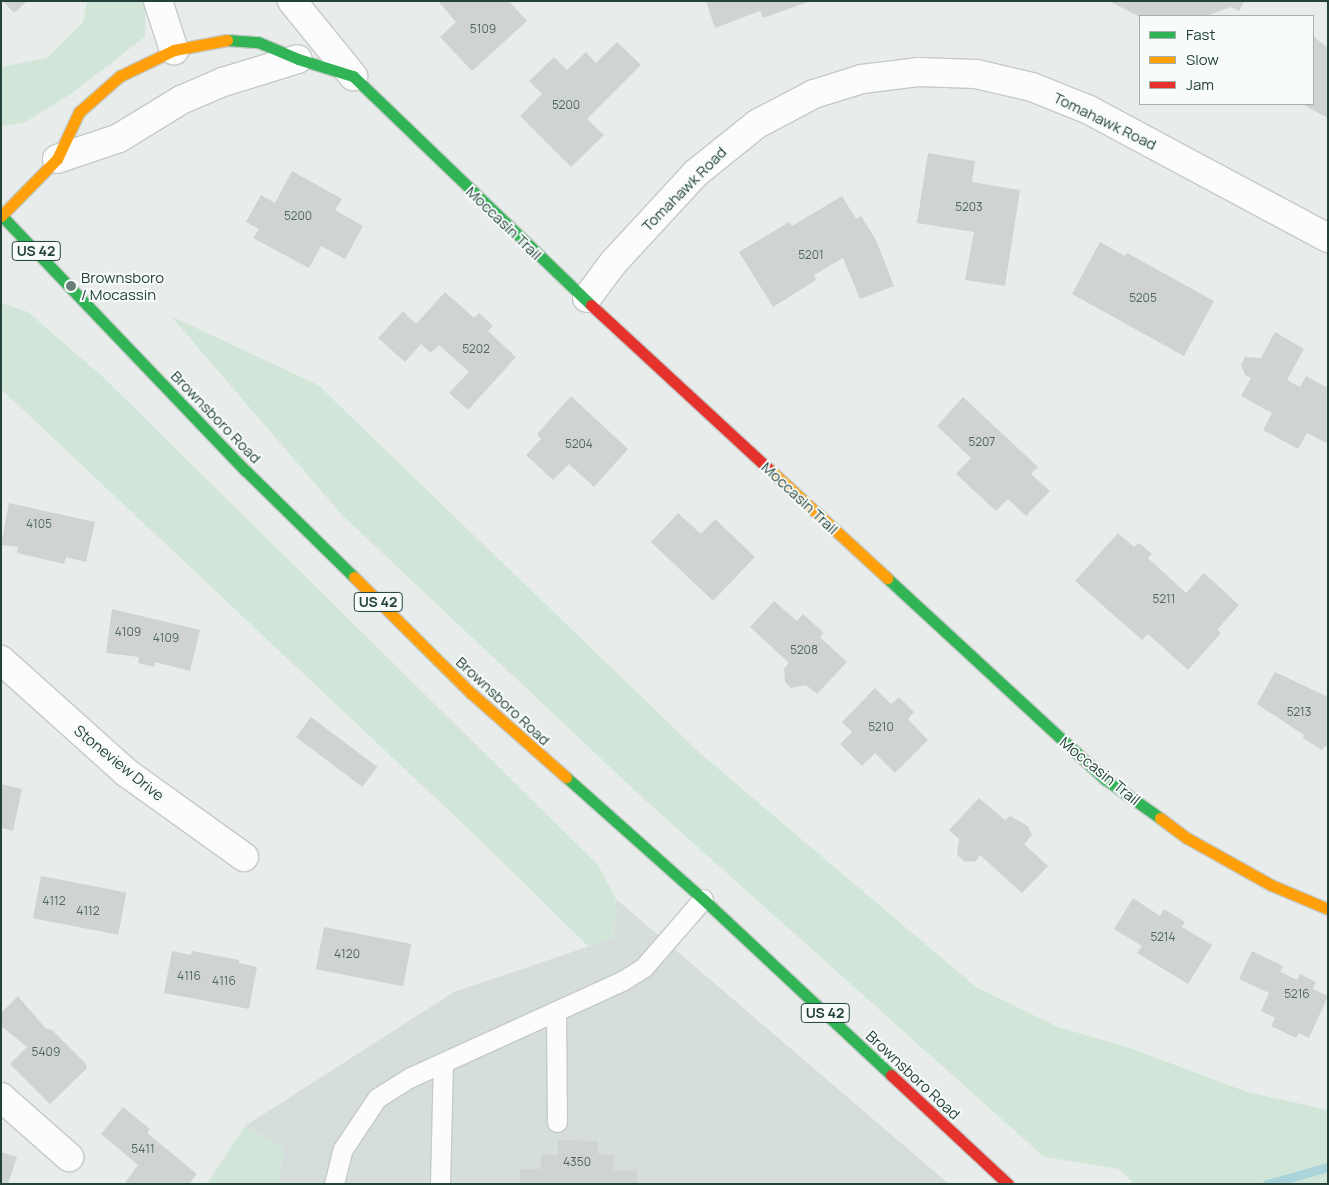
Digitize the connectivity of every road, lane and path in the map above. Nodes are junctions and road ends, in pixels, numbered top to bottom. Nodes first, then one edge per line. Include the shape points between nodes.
1 (158, 1) edge
2 (292, 1) edge
3 (174, 50) junction
4 (298, 59) junction
5 (353, 76) junction
6 (57, 159) junction
7 (1, 215) edge
8 (1328, 238) edge
9 (587, 298) junction
10 (1, 660) edge
11 (244, 857) dead end
12 (703, 899) junction
13 (1328, 909) edge
14 (556, 1011) junction
15 (443, 1063) junction
16 (1, 1097) edge
17 (556, 1122) dead end
18 (69, 1157) dead end
19 (982, 1159) junction
20 (334, 1184) edge
21 (440, 1184) edge
22 (996, 1184) edge
23 (1008, 1184) edge

1 - 3 street
2 - 5 street
3 - 4 street, Moccasin Trail via 226,40 258,42
3 - 6 street, Moccasin Trail via 120,76 79,112
4 - 5 street, Moccasin Trail
4 - 6 street, Moccasin Trail via 223,82 181,100 119,138
5 - 9 street, Moccasin Trail via 544,262
6 - 7 street, Moccasin Trail
7 - 12 street, Brownsboro Road / US 42 via 246,471 471,693
8 - 9 street, Tomahawk Road via 1089,110 1032,87 976,74 918,72 862,79 814,94 757,124 689,180 613,263
9 - 13 street, Moccasin Trail via 1105,778 1187,838 1271,886
10 - 11 street, Stoneview Drive via 127,772
12 - 14 lane via 644,967 622,981
12 - 19 street, Brownsboro Road / US 42
14 - 15 lane
14 - 17 lane
15 - 20 lane via 376,1098 342,1149
15 - 21 lane
16 - 18 street
19 - 22 street
19 - 23 street, Brownsboro Road / US 42

